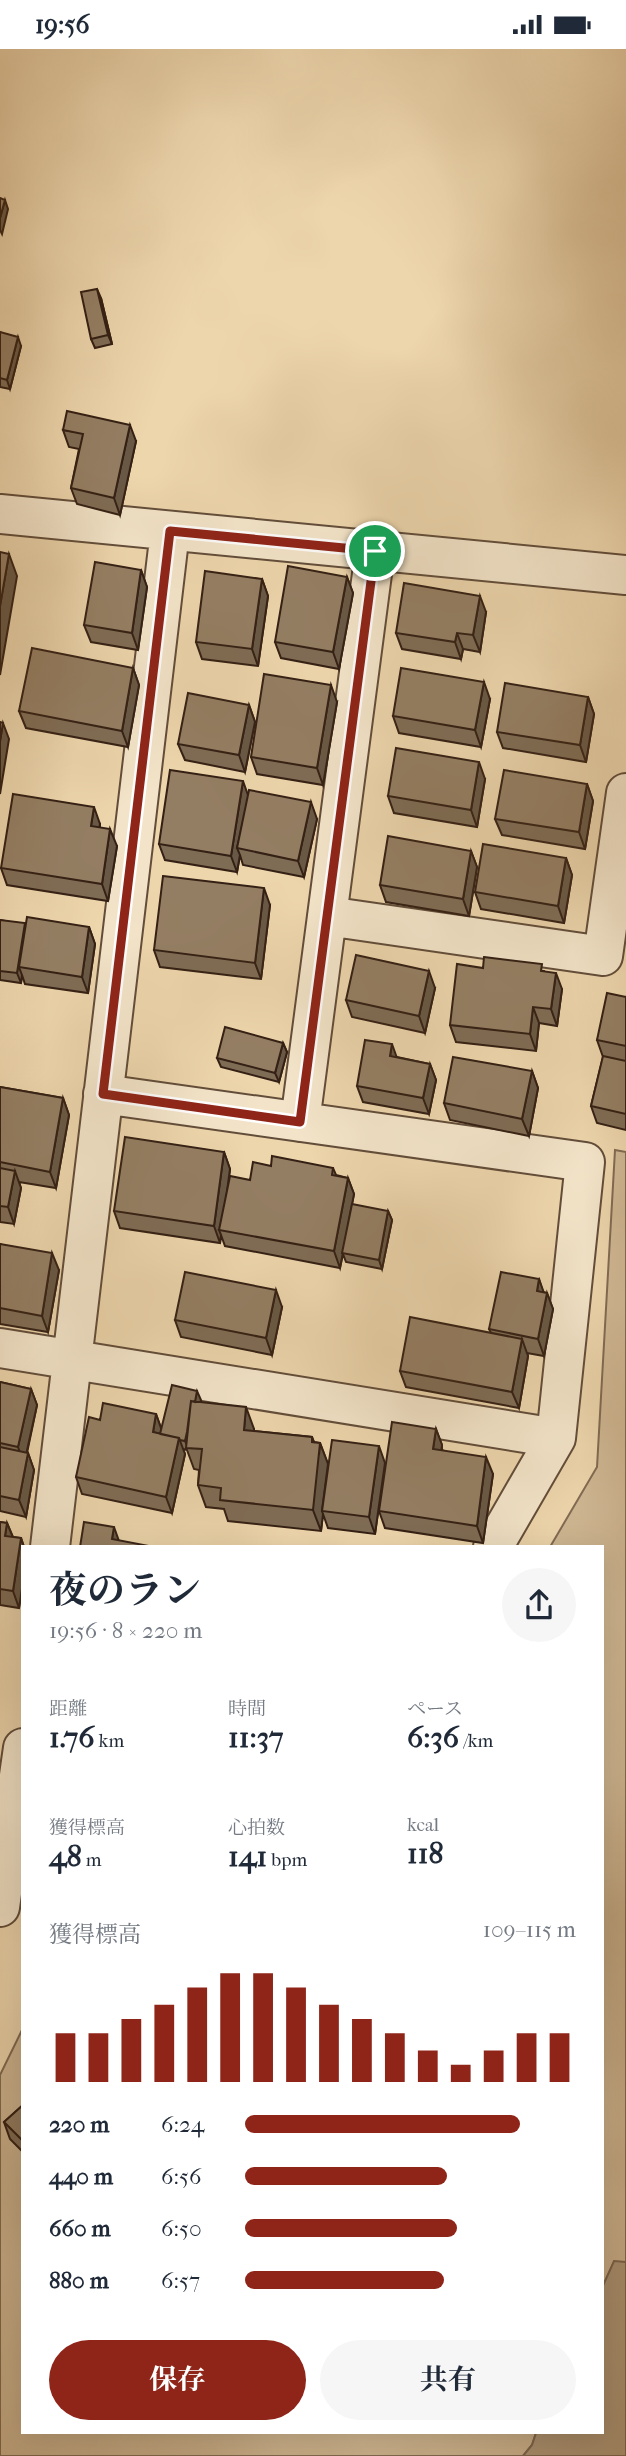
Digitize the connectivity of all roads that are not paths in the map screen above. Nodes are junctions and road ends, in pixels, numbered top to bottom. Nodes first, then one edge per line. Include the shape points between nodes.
1 (0, 514) edge
2 (170, 531) junction
3 (375, 551) junction
4 (626, 575) edge
5 (626, 793) edge
6 (327, 916) junction
7 (103, 1094) junction
8 (300, 1122) junction
9 (0, 1348) edge
10 (72, 1358) junction
11 (556, 1438) junction
12 (50, 1545) edge
13 (494, 1545) edge
14 (21, 1762) edge
15 (0, 1907) edge

1 - 2 street
2 - 3 street
2 - 7 street
3 - 4 street
3 - 6 street
5 - 6 street via 603,956
6 - 8 street
7 - 8 street
7 - 10 street
8 - 11 street via 585,1162
9 - 10 street
10 - 11 street
10 - 12 street
11 - 13 street
14 - 15 street

